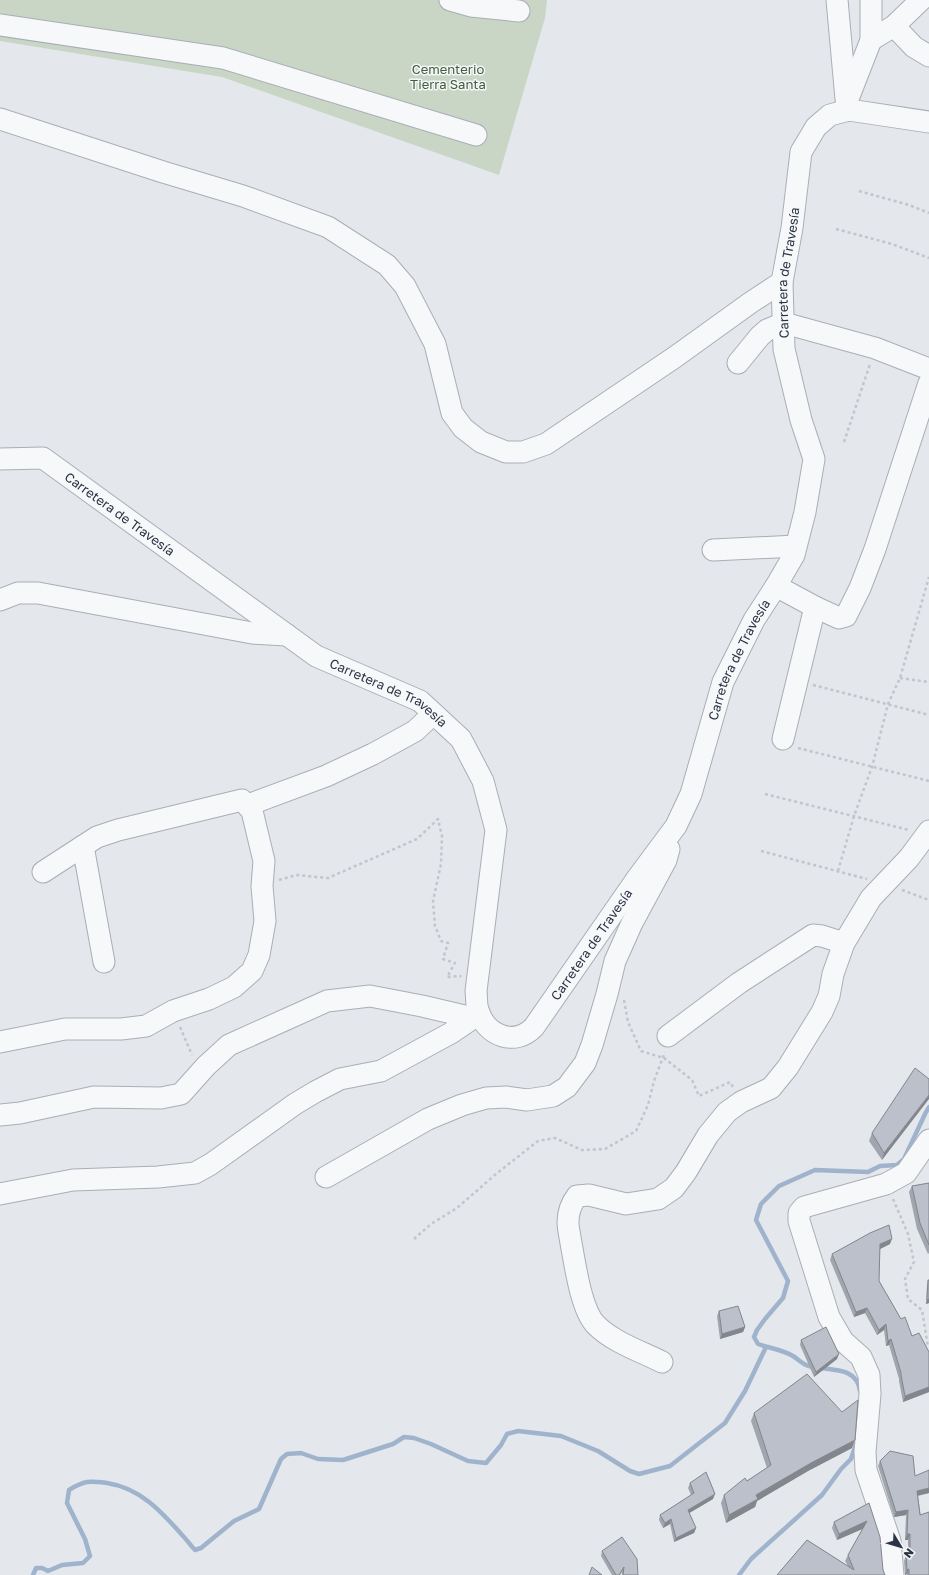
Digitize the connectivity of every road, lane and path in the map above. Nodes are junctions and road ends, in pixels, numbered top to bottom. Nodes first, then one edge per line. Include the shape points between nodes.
1 (450, 0) edge
2 (837, 0) edge
3 (871, 0) edge
4 (921, 0) edge
5 (519, 11) dead end
6 (0, 25) edge
7 (894, 26) junction
8 (871, 40) junction
9 (929, 56) edge
10 (848, 107) junction
11 (0, 119) edge
12 (929, 122) edge
13 (476, 134) dead end
14 (859, 191) dead end
15 (929, 213) edge
16 (836, 229) dead end
17 (929, 258) edge
18 (782, 282) junction
19 (784, 323) junction
20 (875, 348) junction
21 (738, 363) dead end
22 (929, 369) edge
23 (929, 383) edge
24 (844, 442) dead end
25 (0, 459) edge
26 (796, 546) junction
27 (713, 550) dead end
28 (929, 577) edge
29 (776, 586) junction
30 (0, 600) edge
31 (815, 607) junction
32 (287, 635) junction
33 (900, 678) junction
34 (796, 680) junction
35 (929, 682) edge
36 (888, 704) junction
37 (433, 714) junction
38 (929, 715) edge
39 (782, 739) joint
40 (872, 767) junction
41 (929, 781) edge
42 (765, 794) dead end
43 (248, 805) junction
44 (854, 816) junction
45 (676, 826) junction
46 (928, 833) edge
47 (83, 846) junction
48 (761, 852) dead end
49 (838, 871) junction
50 (43, 872) dead end
51 (885, 883) junction
52 (262, 886) junction
53 (929, 900) edge
54 (844, 943) junction
55 (104, 962) dead end
56 (624, 996) dead end
57 (476, 1007) junction
58 (173, 1011) junction
59 (668, 1036) dead end
60 (0, 1042) edge
61 (192, 1057) dead end
62 (664, 1058) junction
63 (741, 1102) junction
64 (0, 1114) edge
65 (929, 1140) edge
66 (326, 1177) dead end
67 (886, 1184) junction
68 (0, 1194) edge
69 (414, 1239) dead end
70 (928, 1347) edge
71 (662, 1362) dead end
72 (893, 1575) edge

1 - 5 street via 471,6
2 - 10 street
3 - 8 street
4 - 7 street
6 - 13 street via 223,58
7 - 8 street
7 - 9 street via 914,47
8 - 10 street
10 - 12 street, Carretera de Travesía
10 - 18 street, Carretera de Travesía via 816,127 801,152 792,228
11 - 18 street via 244,196 321,225 387,265 405,286 435,344 452,413 463,428 481,442 506,452 523,452 546,444
14 - 15 path
16 - 17 path via 892,244
18 - 19 street, Carretera de Travesía
19 - 20 street
19 - 21 street via 767,330
19 - 26 street, Carretera de Travesía via 784,349 801,420 814,459
20 - 22 street
20 - 24 path
23 - 31 street via 875,549 850,610 846,616 839,618
25 - 32 street, Carretera de Travesía via 43,458
26 - 27 street
26 - 29 street, Carretera de Travesía via 794,555
28 - 33 path
29 - 31 street
29 - 45 street, Carretera de Travesía via 754,620 723,682 691,794
30 - 32 street via 18,593 38,593 252,633
31 - 34 street
32 - 37 street, Carretera de Travesía via 316,656 420,701
33 - 35 path
33 - 36 path
34 - 36 path
34 - 39 street
36 - 38 path
36 - 40 path
37 - 43 street via 414,731 373,754 326,776
37 - 57 street, Carretera de Travesía via 461,739 483,781 496,830
39 - 40 path via 795,747
40 - 41 path
40 - 44 path
42 - 44 path
43 - 47 street via 242,800 118,830 97,837
43 - 52 street via 252,811 264,861
44 - 46 path
44 - 49 path
45 - 57 street, Carretera de Travesía via 528,1033 518,1038 506,1038 493,1032
45 - 66 street via 666,860 614,961 607,994 585,1064 567,1087 553,1096 527,1100 486,1098 462,1105 428,1119
46 - 51 street
47 - 50 street
47 - 55 street
48 - 49 path
49 - 51 path
51 - 53 path
51 - 54 street via 871,898
52 - 57 path via 296,875 328,878 417,839 438,819 442,836 441,864 434,901 435,926 441,942 448,943 442,959 455,963 447,977 460,976
52 - 58 street via 265,921 252,971 234,987 209,999
54 - 59 street via 813,935 739,983
54 - 63 street via 822,1012 788,1067 771,1088
56 - 62 path via 628,1022 641,1052
57 - 64 street via 422,1006 370,996 328,1001 229,1045 181,1094 161,1098 94,1097 20,1113
57 - 68 street via 451,1034 381,1071 340,1079 315,1092 195,1173 178,1176 73,1180
58 - 60 street via 146,1026 65,1029
58 - 61 path
62 - 63 path via 692,1080 699,1096 730,1082
62 - 69 path via 636,1131 605,1149 582,1150 555,1138 538,1141 457,1208 431,1224
63 - 71 street via 727,1112 708,1135 674,1188 658,1199 626,1204 588,1195 577,1196 570,1205 568,1223 580,1286 587,1312 594,1324 618,1341
65 - 67 street via 906,1173
67 - 70 path via 908,1234 914,1262 905,1279 908,1300 922,1310
67 - 72 street via 804,1207 799,1214 799,1222 829,1317 843,1341 861,1357 869,1375 870,1394 864,1452 866,1470 890,1541

